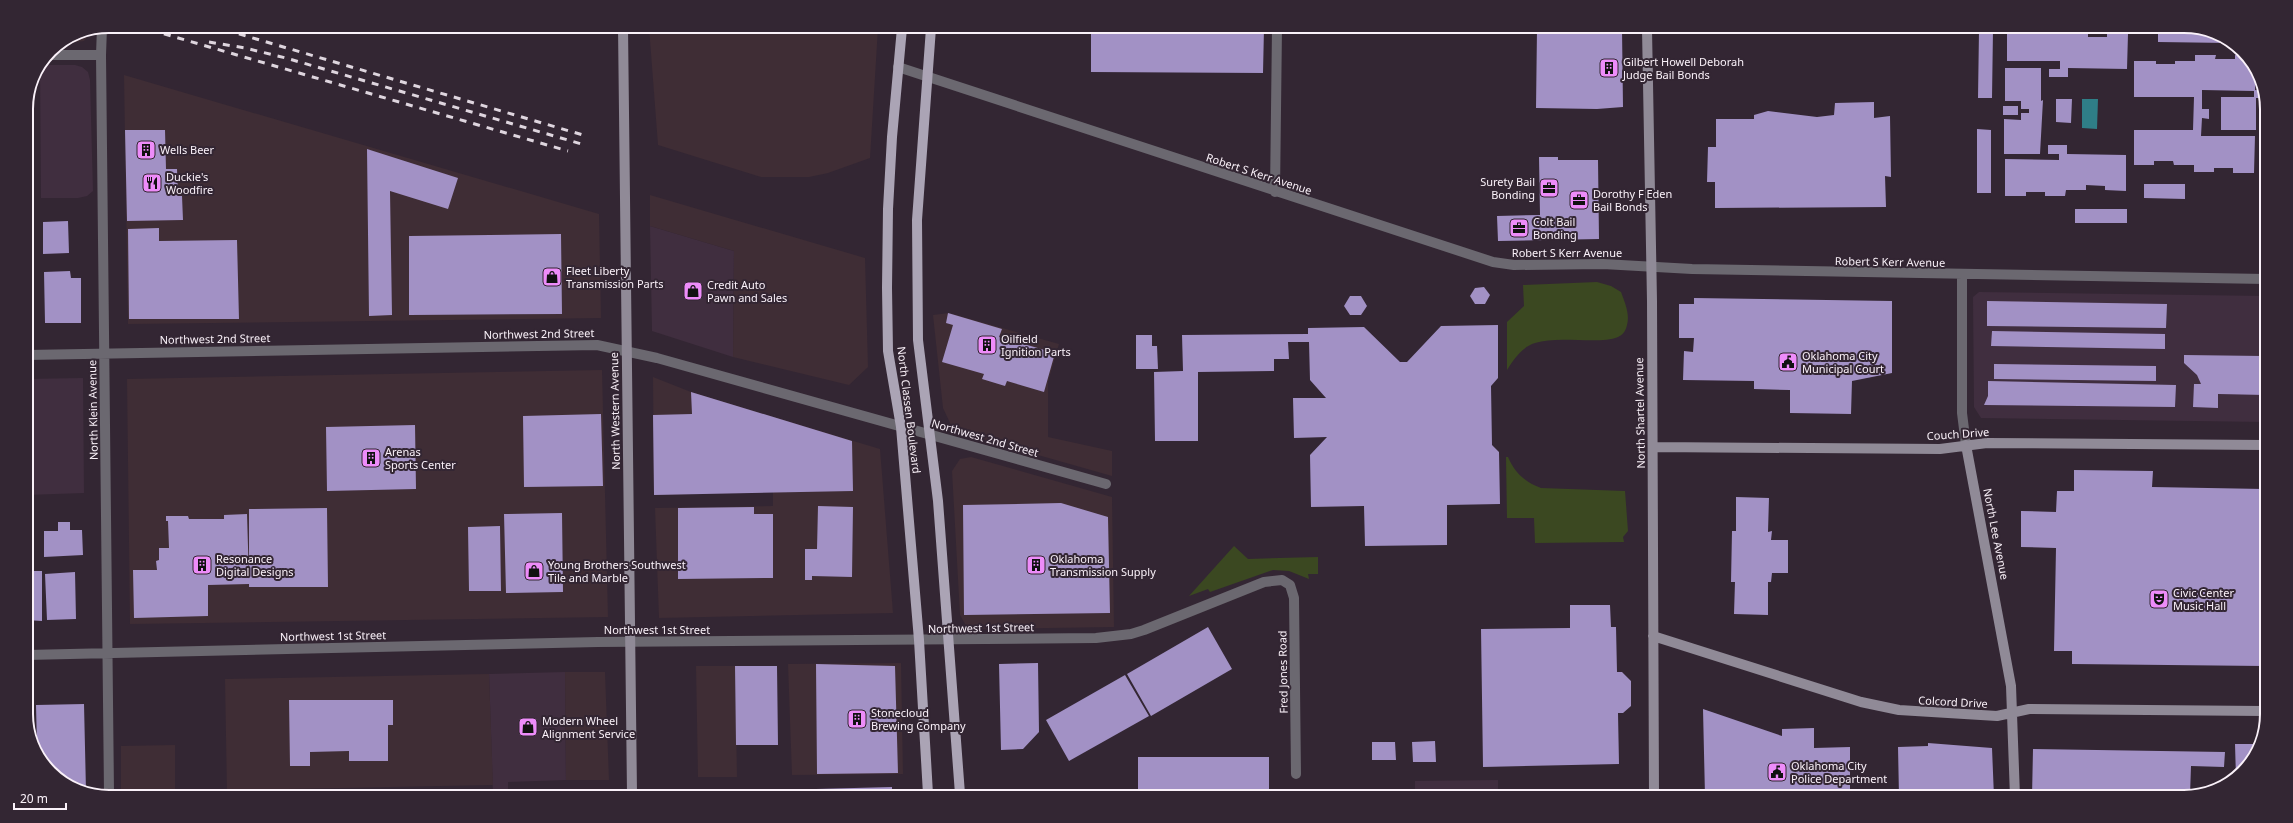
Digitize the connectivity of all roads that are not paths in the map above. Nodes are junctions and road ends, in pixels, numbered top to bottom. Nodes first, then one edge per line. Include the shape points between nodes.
1 (102, 33) edge
2 (623, 33) edge
3 (901, 33) edge
4 (931, 33) edge
5 (1277, 33) edge
6 (1647, 33) edge
7 (101, 54) junction
8 (55, 55) edge
9 (898, 67) junction
10 (928, 77) junction
11 (1275, 192) junction
12 (1651, 267) junction
13 (1962, 275) junction
14 (2260, 279) edge
15 (626, 351) junction
16 (104, 353) junction
17 (33, 355) edge
18 (900, 427) junction
19 (930, 436) junction
20 (1966, 445) junction
21 (2260, 445) edge
22 (1653, 447) junction
23 (1106, 484) dead end
24 (1277, 580) joint
25 (1653, 636) junction
26 (919, 640) junction
27 (949, 640) junction
28 (631, 642) junction
29 (108, 653) junction
30 (33, 655) edge
31 (2260, 711) edge
32 (2012, 712) junction
33 (1296, 774) dead end
34 (109, 790) edge
35 (632, 790) edge
36 (928, 790) edge
37 (960, 790) edge
38 (1654, 790) edge
39 (2015, 790) edge

1 - 7 street, North Klein Avenue
2 - 15 street, North Western Avenue
3 - 9 main road, North Classen Boulevard
4 - 10 main road, North Classen Boulevard
5 - 11 street
6 - 12 street, North Shartel Avenue
7 - 8 street
7 - 16 street, North Klein Avenue
9 - 10 street, Robert S Kerr Avenue
9 - 18 main road, North Classen Boulevard via 892,137 887,288 888,351
10 - 11 street, Robert S Kerr Avenue
10 - 19 main road, North Classen Boulevard via 917,220 916,293 922,381
11 - 12 street, Robert S Kerr Avenue via 1493,262 1514,265 1603,264
12 - 13 street, Robert S Kerr Avenue
12 - 22 street, North Shartel Avenue
13 - 14 street, Robert S Kerr Avenue
13 - 20 street, North Lee Avenue via 1962,413
15 - 16 street, Northwest 2nd Street via 597,345
15 - 18 street, Northwest 2nd Street
15 - 28 street, North Western Avenue
16 - 17 street, Northwest 2nd Street
16 - 29 street, North Klein Avenue
18 - 19 street, Northwest 2nd Street
18 - 26 main road, North Classen Boulevard
19 - 23 street, Northwest 2nd Street
19 - 27 main road, North Classen Boulevard
20 - 21 street, Couch Drive
20 - 22 street, Couch Drive via 1940,449
20 - 32 street, North Lee Avenue via 2011,686
22 - 25 street, North Shartel Avenue
24 - 27 street, Northwest 1st Street via 1264,582 1131,634 1096,638
24 - 33 street, Fred Jones Road via 1290,585 1294,598
25 - 32 street, Colcord Drive via 1879,706 1914,712 1974,716 1997,716
25 - 38 street, North Shartel Avenue
26 - 27 street, Northwest 1st Street
26 - 28 street, Northwest 1st Street
26 - 36 main road, North Classen Boulevard
27 - 37 main road, North Classen Boulevard
28 - 29 street, Northwest 1st Street
28 - 35 street, North Western Avenue
29 - 30 street, Northwest 1st Street
29 - 34 street, North Klein Avenue
31 - 32 street, Colcord Drive via 2029,709
32 - 39 street, North Lee Avenue

